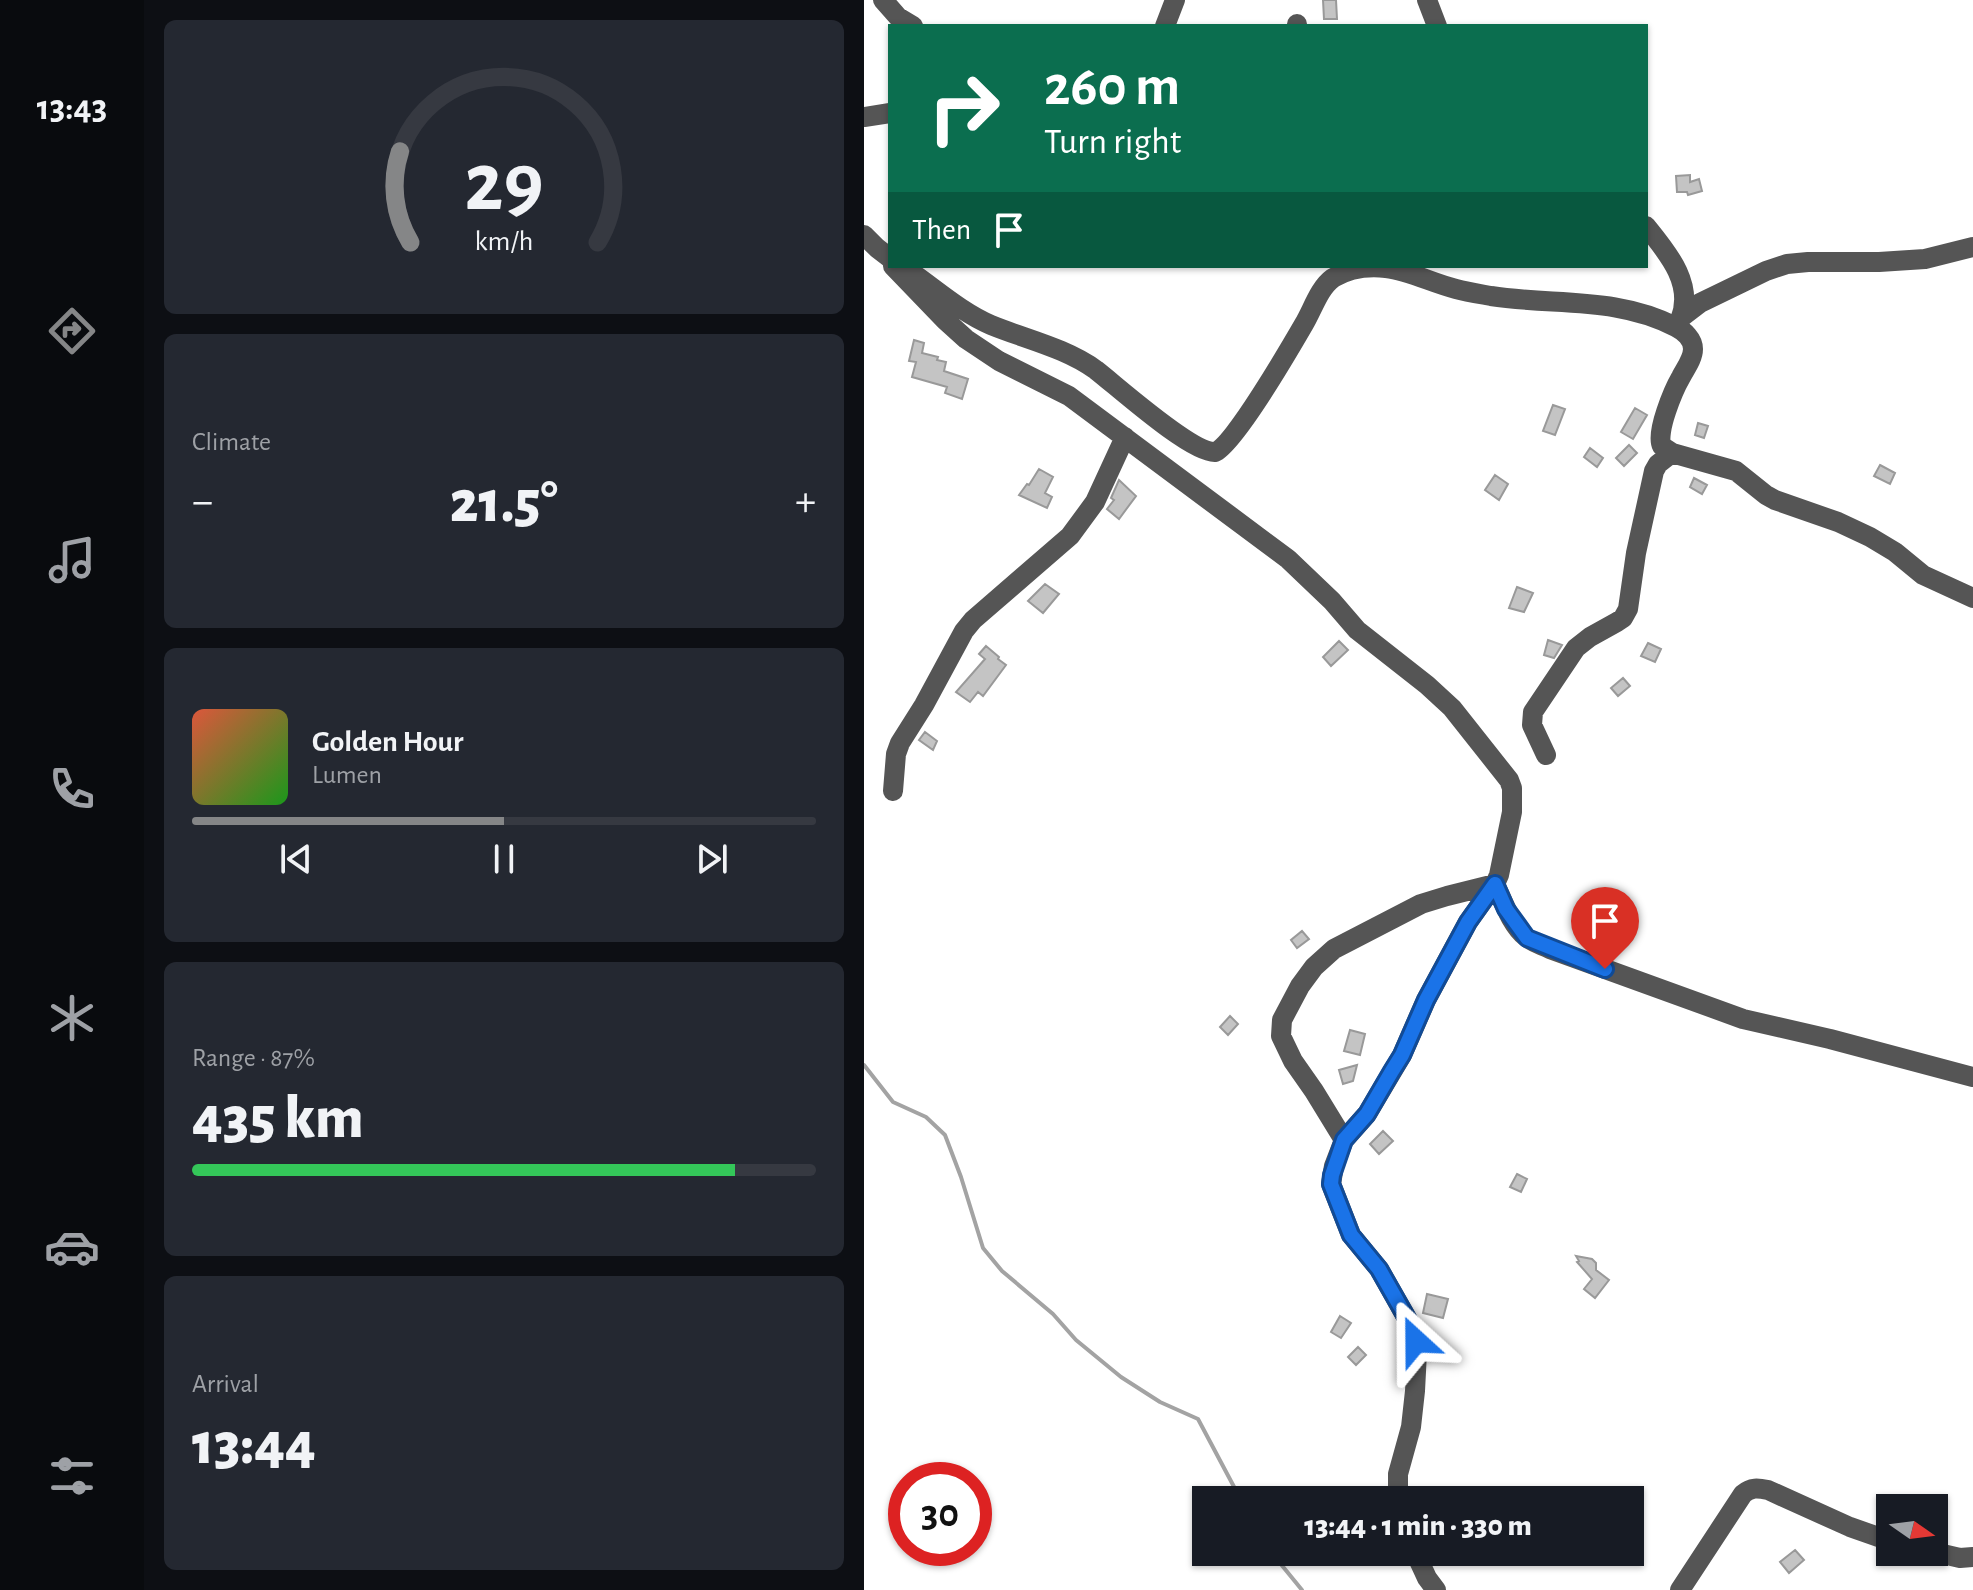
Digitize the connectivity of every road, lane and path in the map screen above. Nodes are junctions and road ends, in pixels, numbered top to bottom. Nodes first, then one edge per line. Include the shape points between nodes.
1 (883, 0) edge
2 (1175, 0) edge
3 (1427, 0) edge
4 (910, 24) edge
5 (1166, 24) edge
6 (1436, 24) edge
7 (888, 113) edge
8 (864, 117) edge
9 (1648, 229) edge
10 (1973, 247) edge
11 (896, 268) edge
12 (905, 268) edge
13 (1314, 268) edge
14 (1326, 284) junction
15 (1680, 321) junction
16 (1125, 437) junction
17 (1672, 453) junction
18 (1973, 598) edge
19 (1546, 755) dead end
20 (893, 791) dead end
21 (1495, 884) junction
22 (1973, 1077) edge
23 (1344, 1140) junction
24 (1398, 1486) edge
25 (1876, 1536) edge
26 (1948, 1555) edge
27 (1973, 1557) edge
28 (1421, 1566) edge
29 (1436, 1590) edge
30 (1680, 1590) edge

1 - 4 street
2 - 5 street
3 - 6 street
7 - 8 street
9 - 15 street via 1683,283
10 - 15 street via 1925,259 1787,264 1700,303
11 - 16 street via 966,339 1069,396
12 - 14 street via 987,324 1087,364 1173,433 1216,452 1238,431
13 - 14 street
14 - 15 street via 1346,272 1386,268 1493,296 1591,303
15 - 17 street via 1693,348 1661,428 1662,445
16 - 20 street via 1095,502 1070,536 964,631 900,743
16 - 21 street via 1288,559 1357,630 1452,708 1512,788 1512,812
17 - 18 street via 1736,471 1775,500 1870,537 1923,575
17 - 19 street via 1654,471 1628,609 1576,648 1533,712 1532,725
21 - 22 street via 1522,933 1550,949 1743,1019
21 - 23 street via 1468,922 1402,1055 1367,1114
21 - 23 street via 1421,904 1334,949 1300,986 1282,1020 1281,1036
23 - 24 street via 1331,1184 1351,1235 1379,1269 1416,1341 1411,1427
25 - 30 street via 1768,1490 1748,1490
26 - 27 street
28 - 29 street

